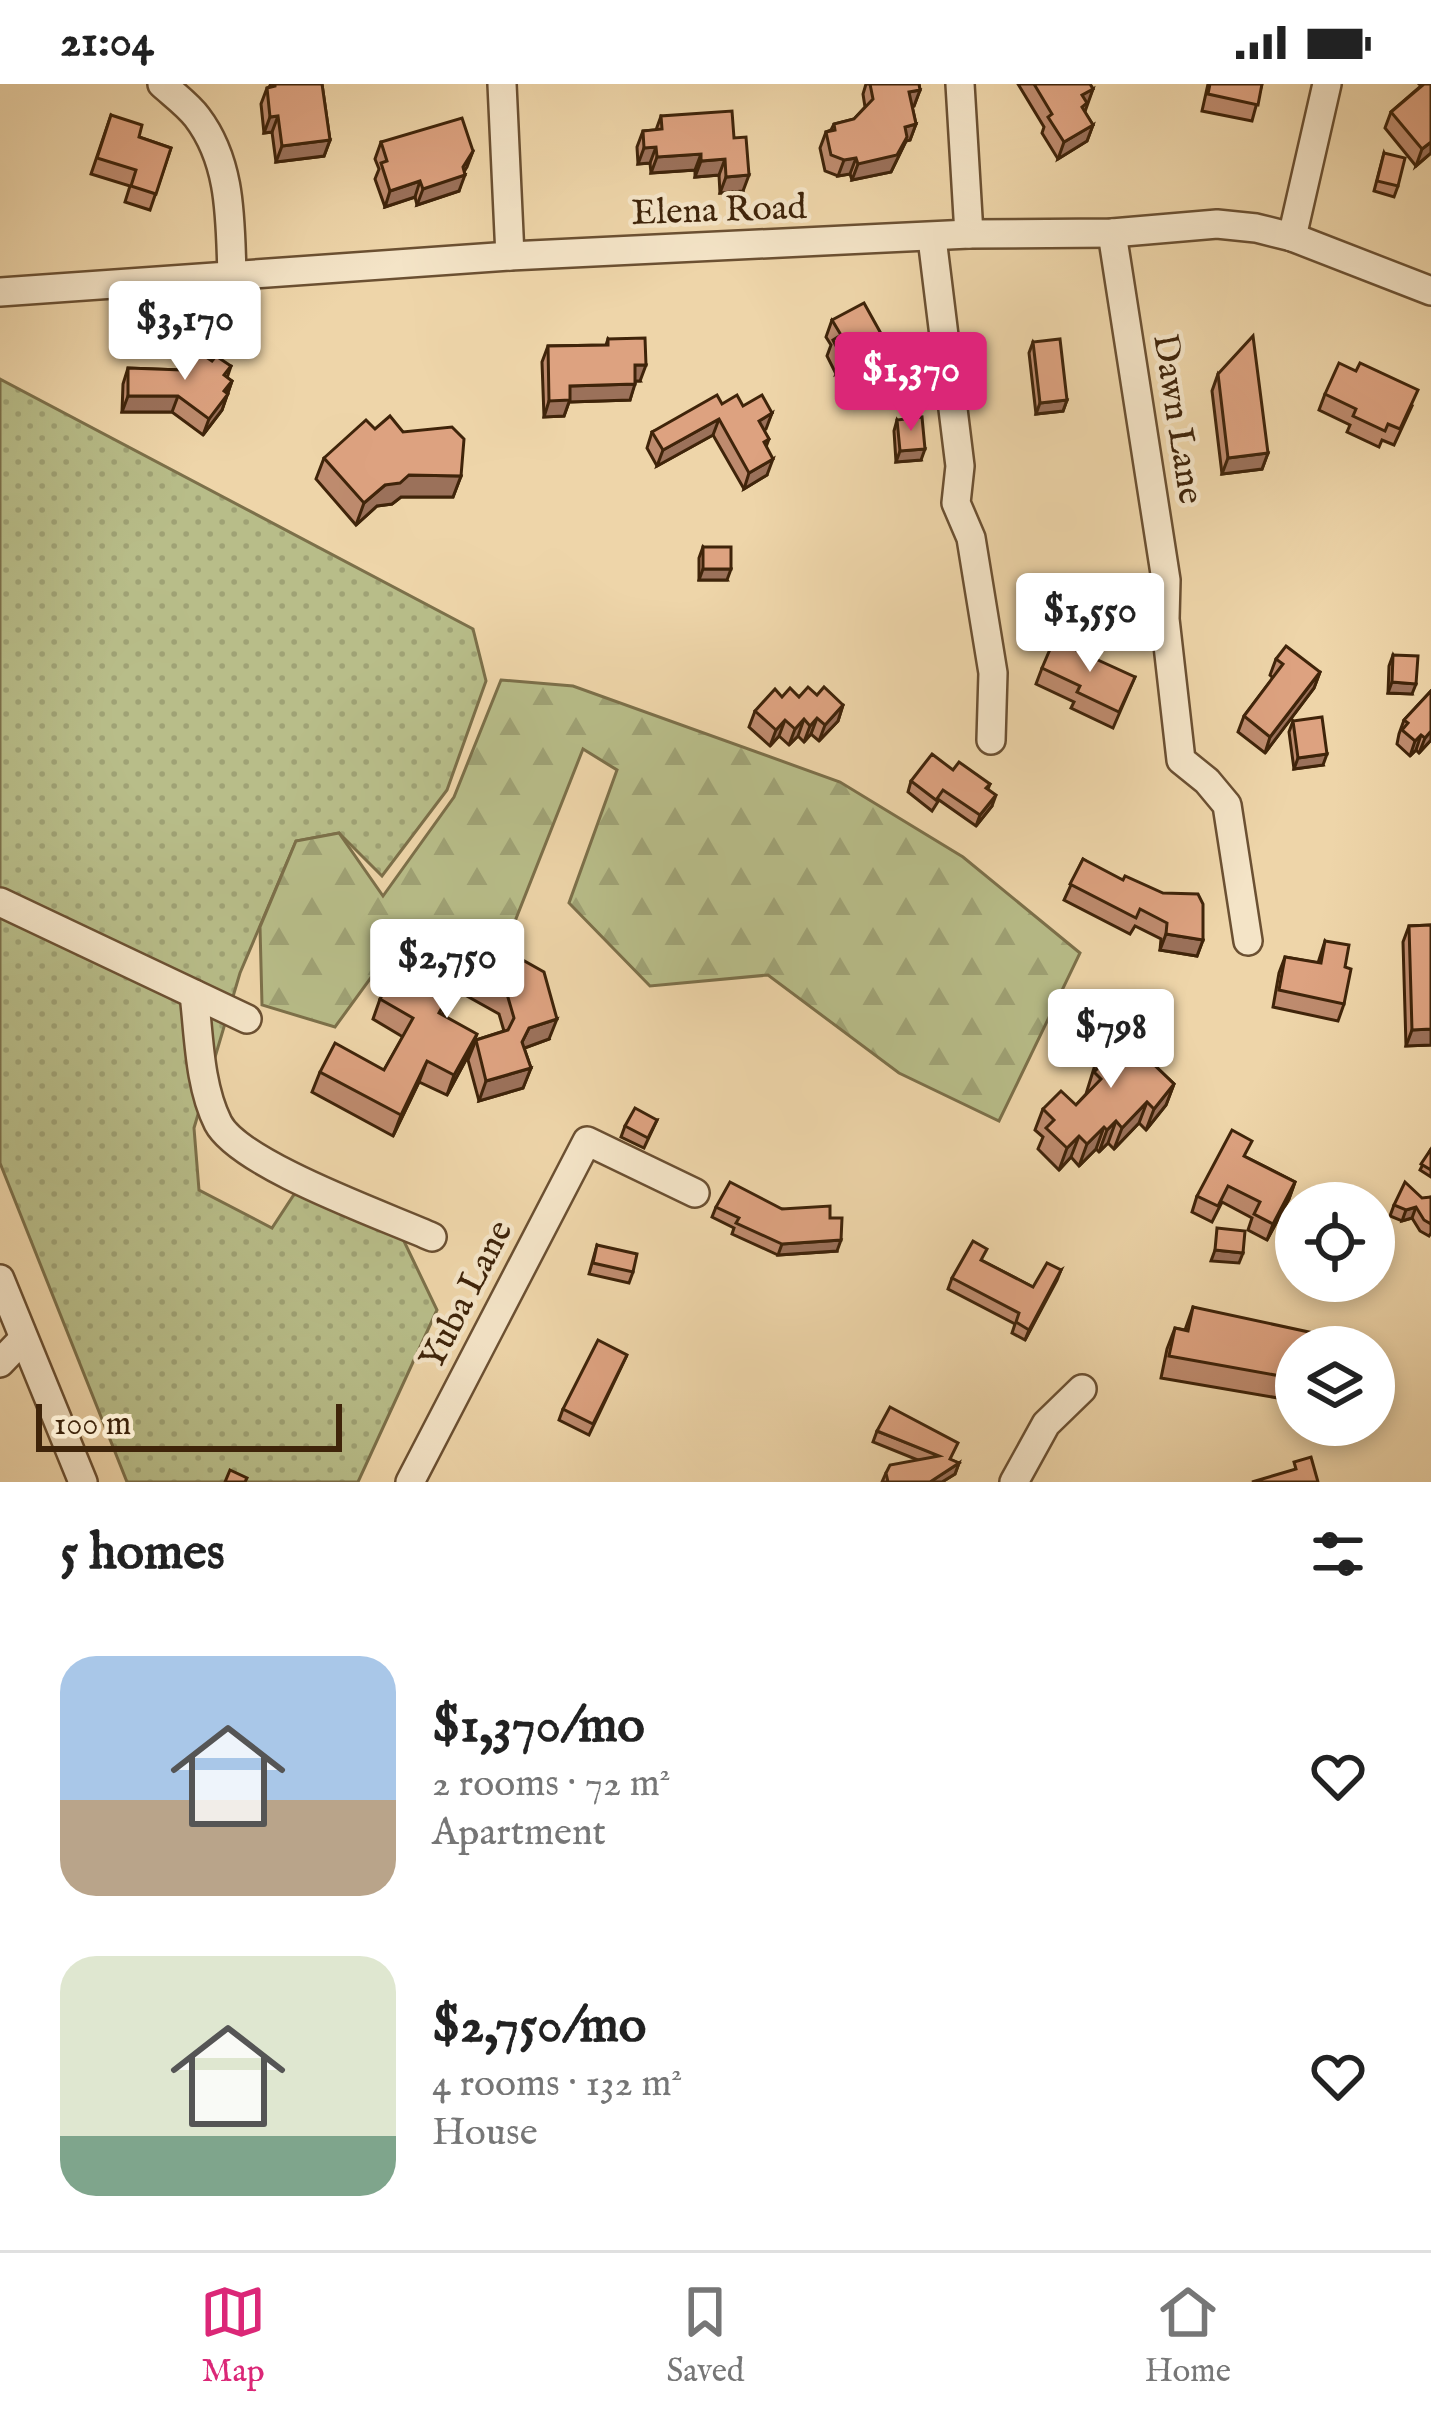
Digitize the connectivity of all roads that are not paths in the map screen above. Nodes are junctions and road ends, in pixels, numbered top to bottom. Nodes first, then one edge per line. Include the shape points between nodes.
1 (162, 84) edge
2 (502, 84) edge
3 (960, 84) edge
4 (1328, 84) edge
5 (1112, 232) junction
6 (969, 234) junction
7 (1292, 237) junction
8 (932, 238) junction
9 (510, 256) junction
10 (232, 275) junction
11 (1431, 291) edge
12 (0, 292) edge
13 (991, 740) dead end
14 (0, 902) edge
15 (1247, 941) dead end
16 (194, 994) junction
17 (247, 1018) dead end
18 (695, 1193) dead end
19 (432, 1237) dead end
20 (0, 1279) edge
21 (23, 1339) junction
22 (0, 1363) edge
23 (1082, 1389) dead end
24 (83, 1482) edge
25 (410, 1482) edge
26 (1014, 1482) edge

1 - 10 street via 197,116 214,147 228,188
2 - 9 street
3 - 6 street
4 - 7 street
5 - 6 street, Elena Road
5 - 7 street, Elena Road via 1217,224
5 - 15 street, Dawn Lane via 1166,580 1181,760 1227,805
6 - 8 street, Elena Road
7 - 11 street, Elena Road
8 - 9 street, Elena Road
8 - 13 street via 959,466 956,503 971,538 993,673
9 - 10 street, Elena Road
10 - 12 street, Elena Road
14 - 16 street
16 - 17 street
16 - 19 street via 204,1078 219,1125 236,1143
18 - 25 street, Yuba Lane via 587,1141
20 - 21 street
21 - 22 street
21 - 24 street
23 - 26 street via 1046,1424

